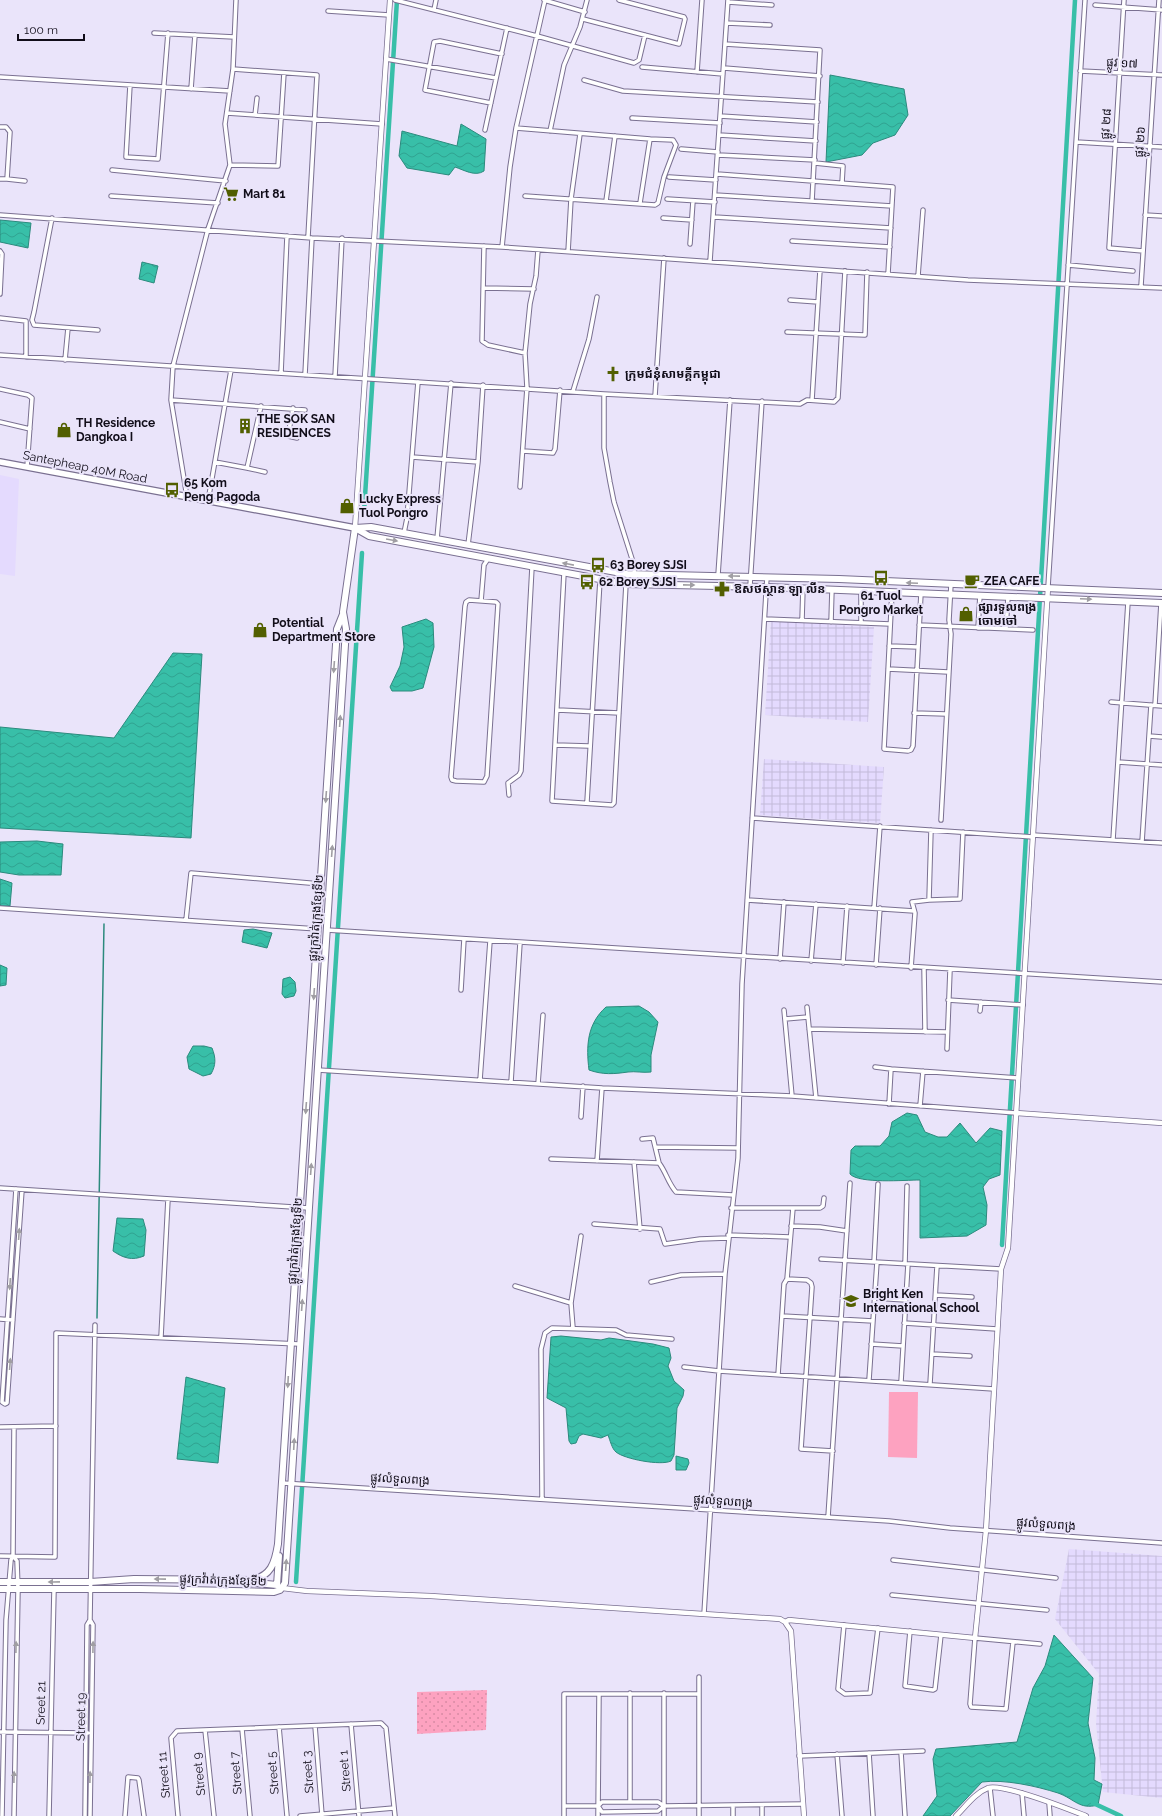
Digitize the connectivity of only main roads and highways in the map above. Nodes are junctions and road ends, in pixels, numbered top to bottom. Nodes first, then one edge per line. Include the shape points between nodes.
1 (0, 462) edge
2 (355, 528) junction
3 (1162, 593) edge
4 (1162, 603) edge
5 (343, 612) junction
6 (318, 929) junction
7 (326, 930) junction
8 (309, 1069) junction
9 (320, 1070) junction
10 (278, 1544) junction
11 (240, 1581) junction
12 (0, 1582) edge
13 (280, 1587) junction
14 (0, 1590) edge

1 - 2 main road, Santepheap 40M Road
3 -> 2 main road via 751,576 634,574 598,570 371,527
2 -> 4 main road via 369,536 626,584 750,586
2 - 5 main road, ផ្លូវក្រវ៉ាត់ក្រុងខ្សែទី២
5 -> 6 main road, ផ្លូវក្រវ៉ាត់ក្រុងខ្សែទី២ via 337,628
7 -> 5 main road, ផ្លូវក្រវ៉ាត់ក្រុងខ្សែទី២ via 346,629
6 - 7 main road
6 -> 8 main road, ផ្លូវក្រវ៉ាត់ក្រុងខ្សែទី២
7 - 9 main road, ផ្លូវក្រវ៉ាត់ក្រុងខ្សែទី២
8 - 9 main road
8 -> 10 main road, ផ្លូវក្រវ៉ាត់ក្រុងខ្សែទី២
13 -> 9 main road, ផ្លូវក្រវ៉ាត់ក្រុងខ្សែទី២ via 285,1579 299,1344
10 - 11 main road, ផ្លូវក្រវ៉ាត់ក្រុងខ្សែទី២ via 274,1564 268,1573 255,1580
10 - 13 main road
11 -> 12 main road, ផ្លូវក្រវ៉ាត់ក្រុងខ្សែទី២ via 134,1578 90,1582
11 - 13 main road
13 - 14 main road, ផ្លូវក្រវ៉ាត់ក្រុងខ្សែទី២ via 274,1592

